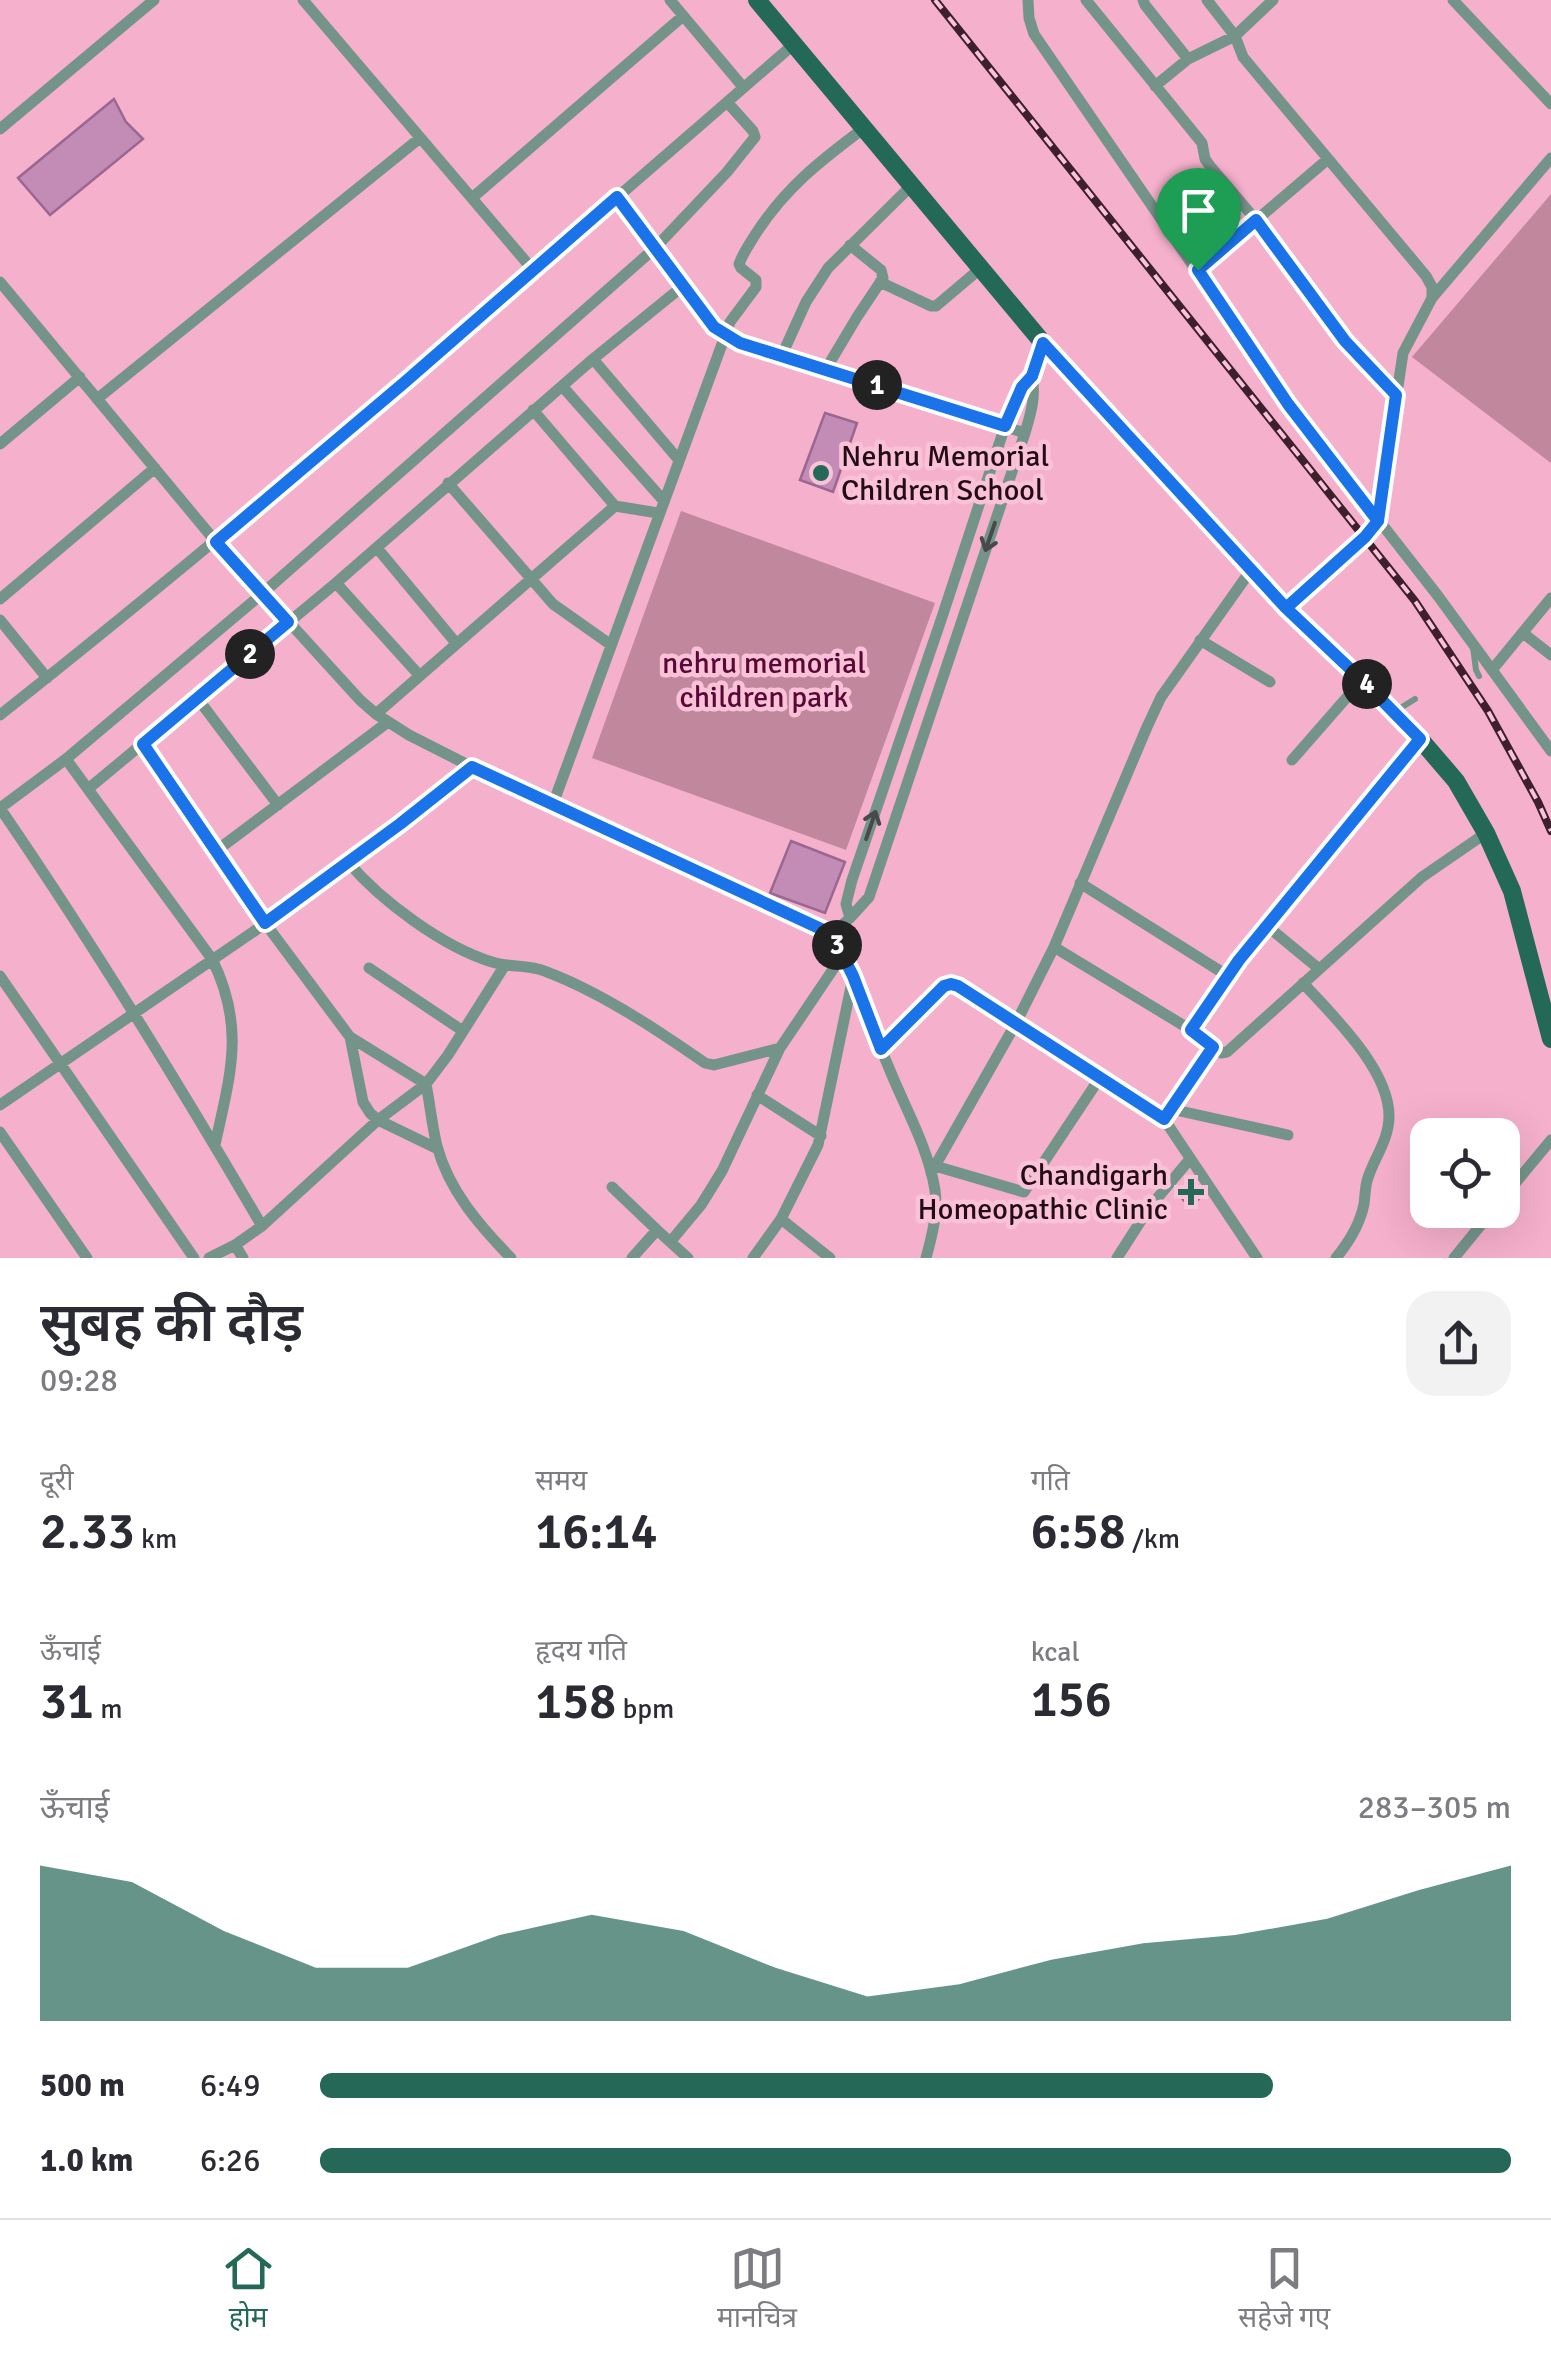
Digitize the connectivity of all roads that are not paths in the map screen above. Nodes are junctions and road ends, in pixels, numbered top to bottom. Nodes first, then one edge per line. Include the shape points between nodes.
1 (154, 0) edge
2 (304, 0) edge
3 (670, 0) edge
4 (758, 0) edge
5 (1028, 0) edge
6 (1086, 0) edge
7 (1144, 0) edge
8 (1207, 0) edge
9 (1273, 0) edge
10 (1454, 0) edge
11 (683, 16) junction
12 (1235, 36) junction
13 (794, 44) junction
14 (1188, 59) junction
15 (1155, 86) junction
16 (744, 88) junction
17 (727, 102) junction
18 (1551, 104) edge
19 (864, 128) junction
20 (0, 129) edge
21 (420, 138) junction
22 (1551, 158) edge
23 (1328, 159) junction
24 (912, 185) junction
25 (617, 197) junction
26 (472, 198) junction
27 (1256, 220) junction
28 (850, 245) junction
29 (654, 248) junction
30 (981, 268) junction
31 (534, 270) junction
32 (1198, 270) junction
33 (0, 282) edge
34 (880, 282) junction
35 (683, 286) junction
36 (1432, 298) junction
37 (725, 336) junction
38 (1043, 343) junction
39 (782, 355) junction
40 (592, 359) junction
41 (826, 369) junction
42 (1032, 376) junction
43 (80, 378) junction
44 (562, 386) junction
45 (1396, 395) junction
46 (97, 399) junction
47 (533, 410) junction
48 (1005, 426) junction
49 (1024, 432) junction
50 (0, 444) edge
51 (678, 459) junction
52 (155, 468) junction
53 (448, 483) junction
54 (615, 506) junction
55 (660, 507) junction
56 (1378, 521) junction
57 (216, 542) junction
58 (377, 548) junction
59 (1251, 570) junction
60 (531, 578) junction
61 (336, 583) junction
62 (263, 592) junction
63 (1551, 598) edge
64 (0, 599) edge
65 (1286, 608) junction
66 (0, 620) edge
67 (288, 622) junction
68 (940, 623) junction
69 (958, 629) junction
70 (1523, 633) junction
71 (1200, 640) junction
72 (456, 643) junction
73 (611, 645) junction
74 (1473, 646) junction
75 (1551, 655) edge
76 (1492, 670) junction
77 (419, 675) junction
78 (1479, 676) dead end
79 (47, 678) junction
80 (1362, 680) junction
81 (1270, 682) dead end
82 (198, 699) junction
83 (1414, 699) dead end
84 (1394, 712) junction
85 (376, 714) junction
86 (0, 715) edge
87 (388, 722) junction
88 (1420, 739) junction
89 (143, 744) junction
90 (1551, 751) edge
91 (66, 758) junction
92 (1292, 760) dead end
93 (472, 767) junction
94 (88, 789) junction
95 (552, 804) junction
96 (278, 805) junction
97 (0, 808) edge
98 (1486, 833) junction
99 (216, 850) junction
100 (348, 862) junction
101 (1080, 883) junction
102 (850, 918) junction
103 (265, 923) junction
104 (1266, 926) junction
105 (832, 934) junction
106 (1054, 947) junction
107 (842, 956) junction
108 (212, 959) junction
109 (505, 965) junction
110 (369, 968) dead end
111 (1318, 968) junction
112 (0, 976) edge
113 (853, 976) junction
114 (1228, 976) junction
115 (1303, 983) junction
116 (134, 1012) junction
117 (1016, 1023) junction
118 (1191, 1030) junction
119 (463, 1031) junction
120 (350, 1037) junction
121 (1551, 1039) edge
122 (1213, 1047) junction
123 (780, 1048) junction
124 (881, 1049) junction
125 (59, 1064) junction
126 (1101, 1076) junction
127 (426, 1084) junction
128 (758, 1095) junction
129 (0, 1105) edge
130 (1167, 1114) junction
131 (378, 1120) junction
132 (0, 1132) edge
133 (1288, 1134) dead end
134 (820, 1136) junction
135 (1551, 1140) edge
136 (215, 1145) junction
137 (438, 1149) junction
138 (1190, 1158) junction
139 (933, 1169) junction
140 (1520, 1177) edge
141 (612, 1187) dead end
142 (781, 1220) junction
143 (262, 1226) junction
144 (1478, 1228) edge
145 (658, 1230) junction
146 (671, 1241) junction
147 (234, 1245) junction
148 (87, 1258) edge
149 (194, 1258) edge
150 (209, 1258) edge
151 (243, 1258) edge
152 (511, 1258) edge
153 (632, 1258) edge
154 (688, 1258) edge
155 (753, 1258) edge
156 (830, 1258) edge
157 (926, 1258) edge
158 (1117, 1258) edge
159 (1257, 1258) edge
160 (1336, 1258) edge
161 (1454, 1258) edge

1 - 20 street
2 - 21 street
3 - 11 street
4 - 13 main road
5 - 32 street via 1034,34
6 - 15 street
7 - 14 street
8 - 12 street
9 - 12 street
10 - 18 street
11 - 16 street
11 - 26 street
12 - 14 street
12 - 23 street via 1243,57
13 - 16 street
13 - 19 main road
14 - 15 street
15 - 27 street
16 - 17 street
17 - 25 street
17 - 29 street via 755,137
19 - 24 main road
19 - 37 street via 813,166 768,216 739,264 756,286
21 - 26 street
21 - 46 street
22 - 36 street
23 - 27 street
23 - 36 street via 1426,276
24 - 28 street
24 - 30 main road
25 - 29 street
25 - 31 street
26 - 31 street
27 - 32 street
27 - 45 street via 1345,341
28 - 34 street via 884,274
28 - 39 street via 816,284
29 - 35 street
29 - 62 street
30 - 34 street via 936,306
30 - 38 main road
31 - 57 street
32 - 56 street
33 - 43 street
34 - 41 street
35 - 37 street
35 - 40 street
36 - 45 street via 1403,353
37 - 39 street
37 - 51 street
38 - 42 street
38 - 59 main road
39 - 41 street
40 - 44 street
40 - 51 street
41 - 48 street
42 - 48 street
42 - 49 street
43 - 46 street
43 - 50 street
44 - 47 street
44 - 55 street
45 - 56 street
46 - 52 street
47 - 53 street
47 - 54 street
48 - 49 street
48 - 68 street
49 -> 69 street
51 - 55 street
52 - 57 street
52 - 64 street
53 - 58 street
53 - 60 street
54 - 55 street
54 - 60 street
55 - 73 street
56 - 65 street
56 - 74 street
57 - 62 street
57 - 79 street
58 - 61 street
58 - 72 street
59 - 65 main road
59 - 71 street
60 - 72 street
60 - 73 street via 562,612
61 - 67 street
61 - 77 street
62 - 67 street
62 - 91 street
63 - 70 street
65 - 80 main road
66 - 79 street
67 - 82 street
67 - 85 street
68 - 69 street
102 -> 68 street via 847,894
69 - 102 street via 869,897
70 - 75 street
70 - 76 street
71 - 81 street
71 - 101 street via 1161,697
72 - 77 street
73 - 95 street
74 - 76 street
74 - 78 lane
76 - 90 street
77 - 85 street
79 - 86 street
80 - 84 main road
80 - 92 street
82 - 89 street
82 - 96 street
83 - 84 lane
84 - 88 main road
85 - 87 street
87 - 93 street
87 - 96 street
88 - 98 main road via 1456,781
88 - 104 street
89 - 94 street
89 - 99 street
91 - 94 street
91 - 97 street
93 - 95 street
93 - 100 street
94 - 108 street
95 - 105 street
96 - 99 street
97 - 116 street
98 - 111 street via 1422,878
98 - 121 main road via 1512,891
99 - 103 street
100 - 103 street
100 - 109 street via 432,934
101 - 106 street
101 - 114 street
102 - 105 street
103 - 108 street
103 - 120 street
104 - 111 street
104 - 114 street
105 - 107 street
106 - 117 street
106 - 118 street
107 - 113 street
107 - 123 street
108 - 116 street
108 - 136 street via 234,1042
109 - 119 street
109 - 123 street via 575,984 654,1027 704,1064
110 - 119 street
111 - 115 street
112 - 125 street
113 - 124 street
113 - 134 street
114 - 118 street
115 - 122 street via 1227,1052
115 - 160 street via 1363,1051 1389,1116 1363,1209
116 - 125 street
116 - 136 street
117 - 124 street via 951,984
117 - 126 street
117 - 139 street
118 - 122 street
119 - 127 street
120 - 127 street
120 - 131 street via 363,1102
122 - 130 street
123 - 128 street
124 - 139 street
125 - 129 street
125 - 149 street
126 - 130 street
126 - 139 street via 1024,1192
127 - 131 street
127 - 137 street
128 - 134 street
128 - 146 street via 722,1171
130 - 133 street
130 - 138 street
131 - 137 street
131 - 143 street
132 - 148 street
134 - 142 street
135 - 140 street
136 - 143 street
137 - 152 street via 456,1192
138 - 158 street
138 - 159 street
139 - 157 street via 934,1227
141 - 145 street
142 - 155 street
142 - 156 street
143 - 147 street
144 - 161 street
145 - 146 street
145 - 153 street
146 - 154 street
147 - 150 street
147 - 151 street

